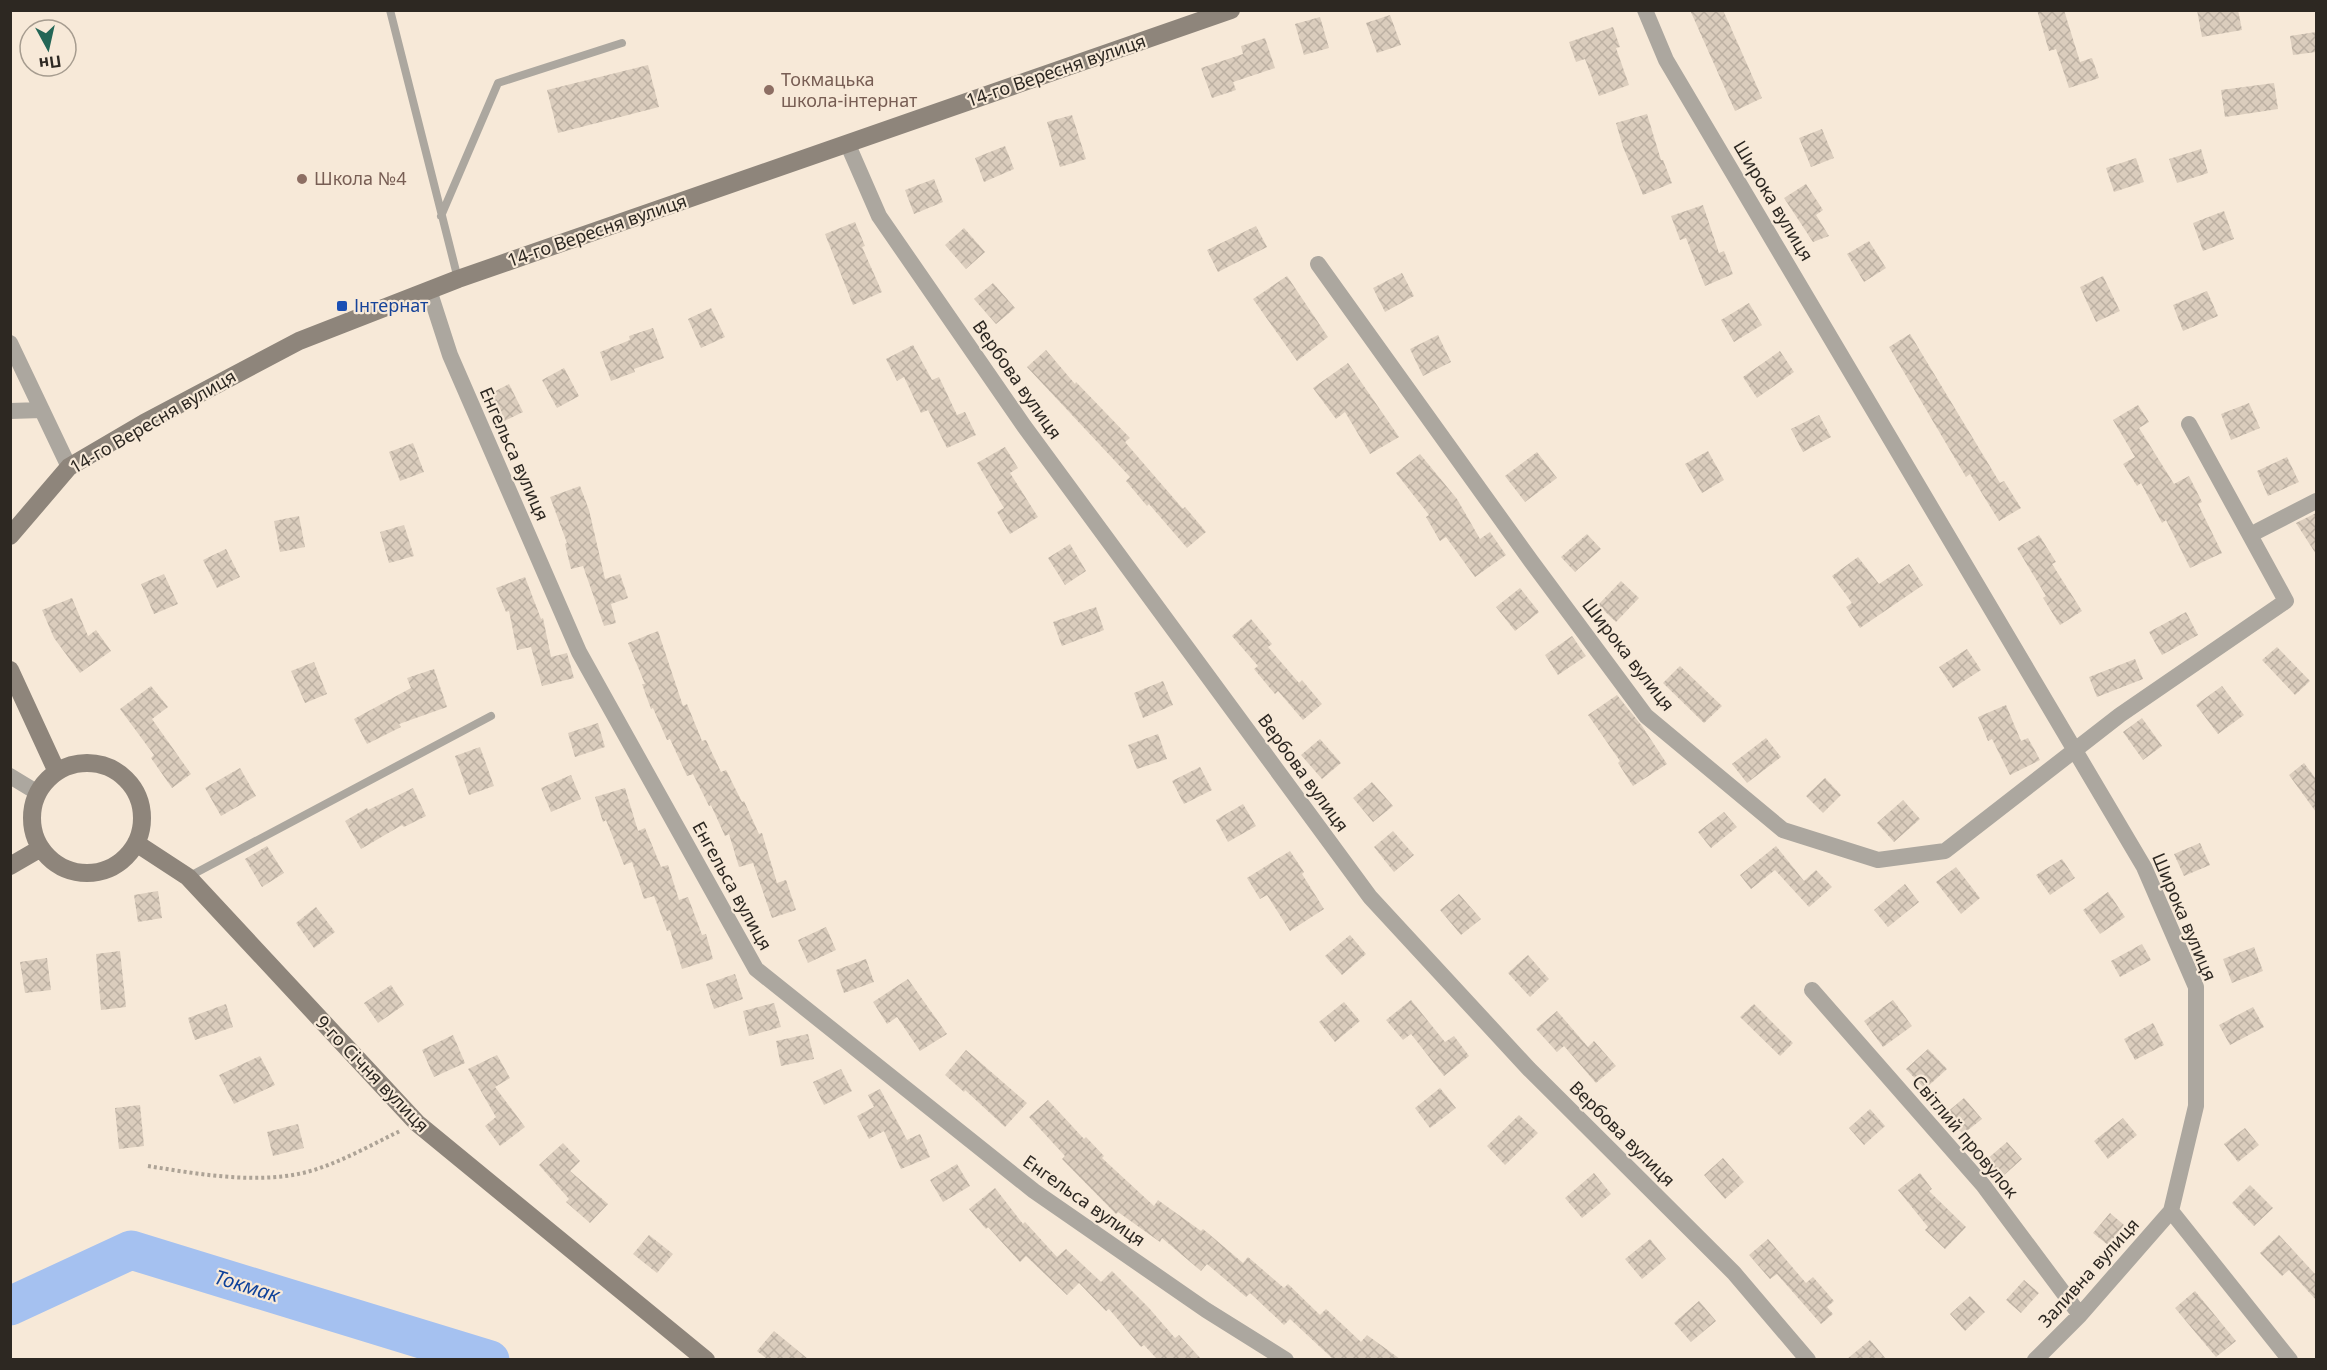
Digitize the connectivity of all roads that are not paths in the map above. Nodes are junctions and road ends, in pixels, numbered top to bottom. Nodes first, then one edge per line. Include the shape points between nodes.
1 (390, 10) edge
2 (1231, 10) edge
3 (1645, 10) edge
4 (622, 44) dead end
5 (848, 145) junction
6 (441, 216) junction
7 (1318, 264) dead end
8 (458, 279) junction
9 (429, 290) junction
10 (10, 343) edge
11 (42, 410) junction
12 (10, 411) edge
13 (2189, 424) dead end
14 (69, 467) junction
15 (2316, 501) edge
16 (2250, 535) junction
17 (10, 536) edge
18 (10, 670) edge
19 (491, 716) dead end
20 (2076, 748) junction
21 (57, 772) junction
22 (10, 776) edge
23 (38, 793) junction
24 (136, 843) junction
25 (41, 848) junction
26 (10, 866) edge
27 (188, 876) junction
28 (1812, 990) dead end
29 (2171, 1211) junction
30 (2080, 1315) junction
31 (706, 1359) edge
32 (1286, 1359) edge
33 (1808, 1359) edge
34 (2035, 1359) edge
35 (2290, 1359) edge

1 - 6 lane
2 - 5 street, 14-го Вересня вулиця
3 - 20 street, Широка вулиця via 1666,60
4 - 6 lane via 498,82
5 - 8 street, 14-го Вересня вулиця
5 - 33 street, Вербова вулиця via 879,216 1017,417 1370,897 1529,1069 1734,1273
6 - 8 lane
7 - 20 street, Широка вулиця via 1646,716 1783,830 1878,860 1945,850
8 - 9 street, 14-го Вересня вулиця
9 - 14 street, 14-го Вересня вулиця via 299,341
9 - 32 street, Енгельса вулиця via 450,356 579,652 756,969 1034,1191 1206,1310
10 - 11 street
11 - 12 street
11 - 14 street
13 - 16 street, Широка вулиця
14 - 17 street, 14-го Вересня вулиця
15 - 16 street
16 - 20 street, Широка вулиця via 2286,602
18 - 21 street
19 - 27 lane
20 - 29 street, Широка вулиця via 2144,867 2196,987 2196,1106
21 - 23 street
21 - 24 street via 84,763 98,764 124,777 133,788 142,815
22 - 23 street
23 - 25 street via 32,821
24 - 25 street via 117,864 90,873 62,867
24 - 27 street, 9-го Січня вулиця
25 - 26 street
27 - 31 street, 9-го Січня вулиця via 417,1123
28 - 30 street, Світлий провулок via 1983,1185
29 - 30 street, Заливна вулиця
29 - 35 street
30 - 34 street, Заливна вулиця

